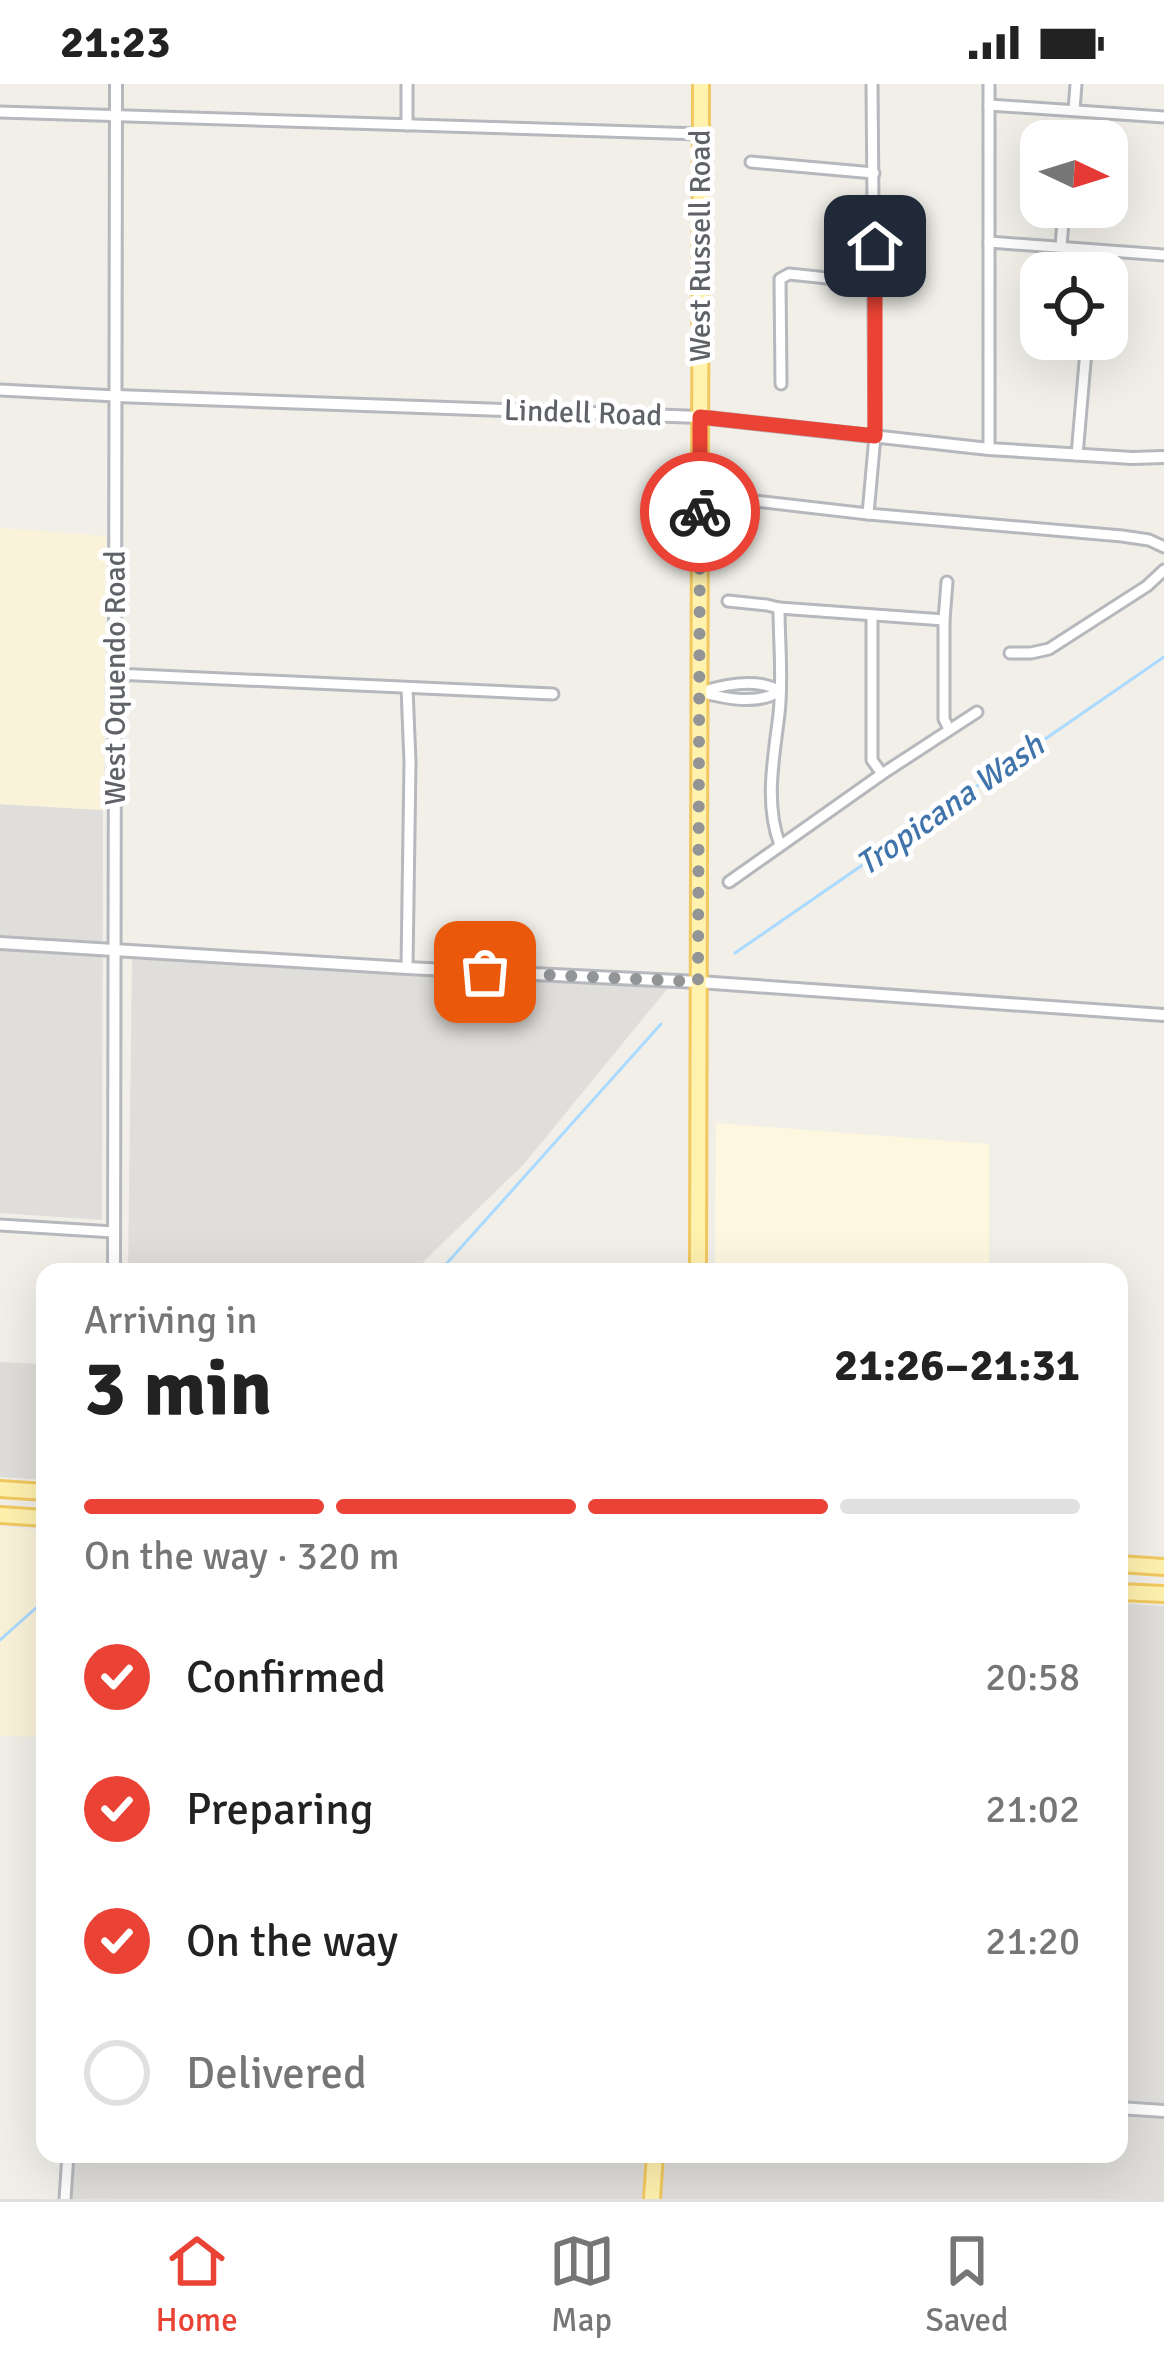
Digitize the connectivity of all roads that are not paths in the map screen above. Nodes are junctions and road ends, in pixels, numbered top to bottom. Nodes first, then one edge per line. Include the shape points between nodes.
1 (116, 84) edge
2 (407, 84) edge
3 (701, 84) edge
4 (872, 84) edge
5 (989, 84) edge
6 (1076, 84) edge
7 (989, 105) junction
8 (1074, 110) junction
9 (0, 112) edge
10 (115, 116) junction
11 (1164, 117) edge
12 (407, 125) junction
13 (700, 134) junction
14 (751, 162) dead end
15 (874, 172) junction
16 (1062, 228) edge
17 (989, 242) junction
18 (1061, 248) junction
19 (1164, 255) edge
20 (875, 283) junction
21 (1085, 360) edge
22 (781, 384) dead end
23 (0, 390) edge
24 (116, 396) junction
25 (700, 417) junction
26 (875, 436) junction
27 (989, 449) junction
28 (1077, 454) junction
29 (1164, 457) edge
30 (755, 501) dead end
31 (868, 514) junction
32 (1164, 547) edge
33 (1164, 570) edge
34 (947, 582) dead end
35 (728, 602) dead end
36 (779, 608) junction
37 (872, 615) junction
38 (944, 620) junction
39 (1010, 653) dead end
40 (115, 674) junction
41 (407, 688) junction
42 (779, 691) junction
43 (699, 692) junction
44 (553, 694) dead end
45 (977, 712) dead end
46 (950, 729) junction
47 (882, 774) junction
48 (781, 845) junction
49 (729, 882) dead end
50 (0, 943) edge
51 (115, 951) junction
52 (407, 968) junction
53 (698, 982) junction
54 (1164, 1015) edge
55 (0, 1225) edge
56 (114, 1232) junction
57 (114, 1263) edge
58 (698, 1263) edge
59 (0, 1489) edge
60 (36, 1491) edge
61 (0, 1515) edge
62 (36, 1517) edge
63 (1128, 1565) edge
64 (1164, 1567) edge
65 (1128, 1592) edge
66 (1161, 1593) edge
67 (1128, 2109) edge
68 (1164, 2111) edge
69 (67, 2163) edge
70 (654, 2163) edge
71 (65, 2199) edge
72 (652, 2199) edge

1 - 10 street, West Oquendo Road
2 - 12 street
3 - 13 main road, West Russell Road
4 - 15 street
5 - 7 street
6 - 8 street
7 - 8 street
7 - 17 street
8 - 11 street
9 - 10 street
10 - 12 street
10 - 24 street, West Oquendo Road
12 - 13 street
13 - 25 main road, West Russell Road
14 - 15 street
15 - 20 street
16 - 18 street
17 - 18 street
17 - 27 street
18 - 19 street
20 - 22 street via 780,279
20 - 26 street
21 - 28 street
23 - 24 street, Lindell Road
24 - 25 street, Lindell Road
24 - 40 street, West Oquendo Road
25 - 26 street, Lindell Road
25 - 43 main road, West Russell Road
26 - 27 street, Lindell Road
26 - 31 street
27 - 28 street, Lindell Road
28 - 29 street, Lindell Road
30 - 31 street
31 - 32 street via 1122,536
33 - 39 street via 1049,650
34 - 38 street
35 - 36 street
36 - 37 street
36 - 42 street
37 - 38 street
37 - 47 street via 872,760
38 - 46 street
40 - 41 street
40 - 51 street, West Oquendo Road
41 - 44 street
41 - 52 street
42 - 43 street via 769,684
42 - 48 street via 772,824
43 - 53 main road, West Russell Road
45 - 46 street
46 - 47 street
47 - 48 street
48 - 49 street
50 - 51 street
51 - 52 street
51 - 56 street, West Oquendo Road
52 - 53 street
53 - 54 street
53 - 58 main road, West Russell Road
55 - 56 street
56 - 57 street, West Oquendo Road
59 - 60 main road
61 - 62 main road
63 - 64 main road
65 - 66 main road
67 - 68 street
69 - 71 street
70 - 72 main road

